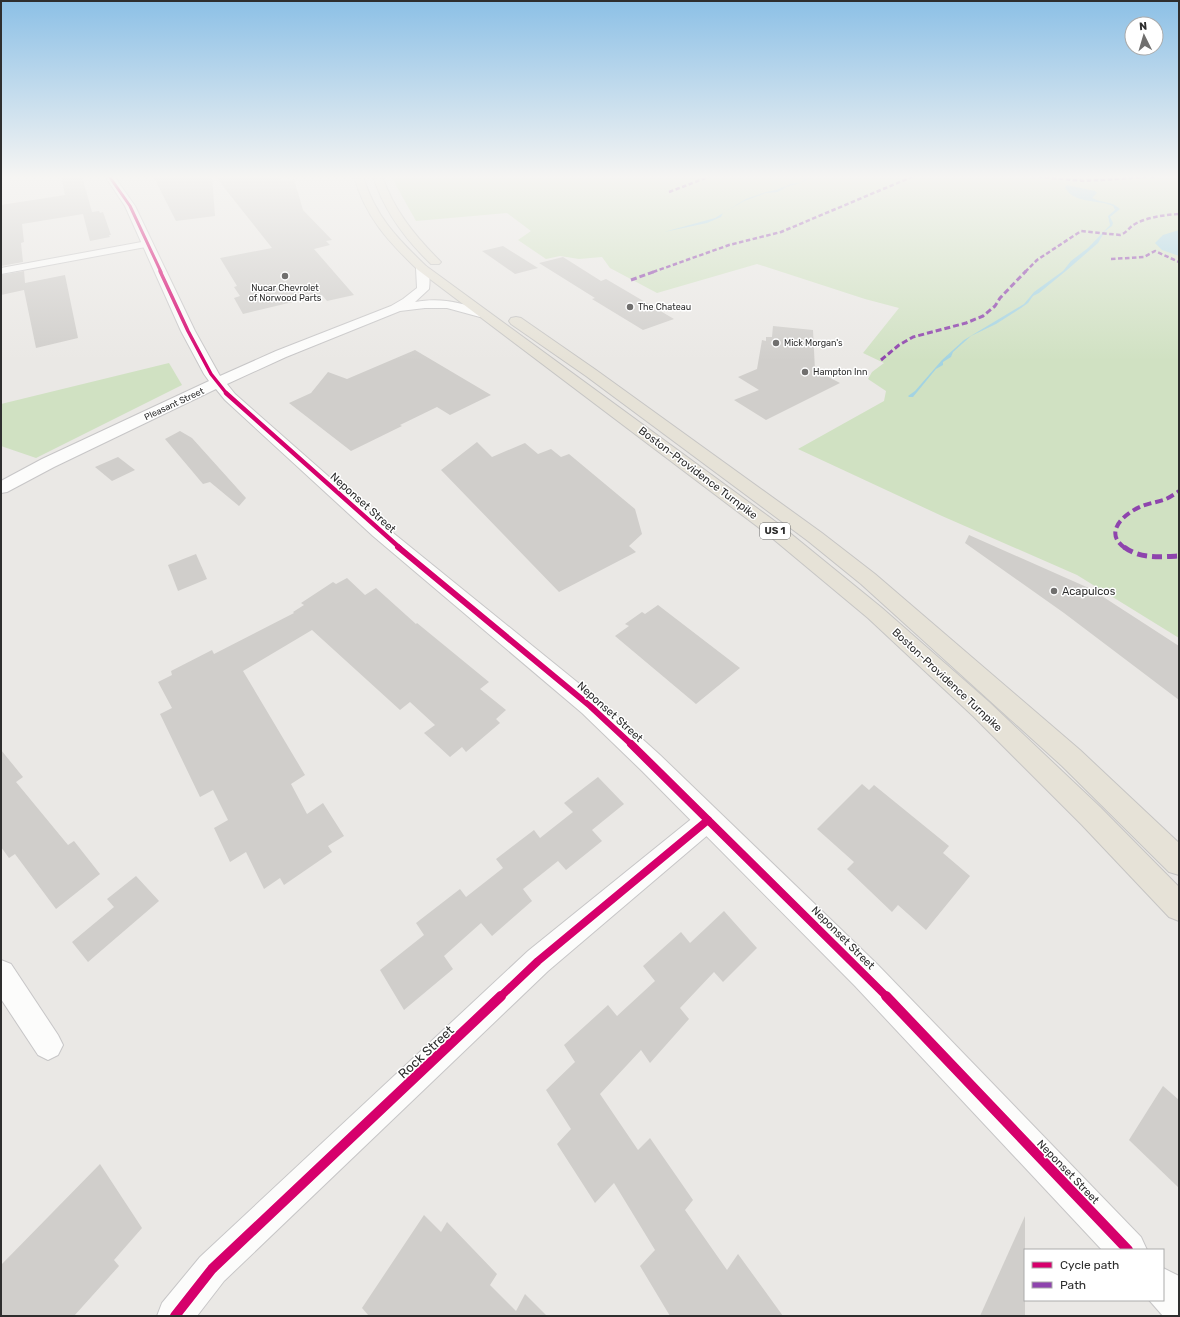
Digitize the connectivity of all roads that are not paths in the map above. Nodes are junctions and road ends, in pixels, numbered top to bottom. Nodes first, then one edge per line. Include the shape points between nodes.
1 (144, 237) edge
2 (392, 237) edge
3 (412, 237) edge
4 (147, 244) junction
5 (422, 268) junction
6 (1, 271) edge
7 (395, 309) junction
8 (480, 313) junction
9 (218, 384) junction
10 (1, 488) edge
11 (708, 820) junction
12 (1179, 862) edge
13 (1179, 907) edge
14 (1, 974) edge
15 (48, 1045) dead end
16 (1127, 1249) edge
17 (1164, 1288) edge
18 (1179, 1304) edge
19 (175, 1316) edge

1 - 4 street, Neponset Street
2 - 5 main road, Boston-Providence Turnpike / US 1
3 - 12 main road, Boston-Providence Turnpike / US 1 via 460,282 591,373 815,537 868,579 1071,758
4 - 6 street
4 - 9 street, Neponset Street via 188,331
5 - 7 street, Pleasant Street via 423,289
5 - 8 main road, Boston-Providence Turnpike / US 1
7 - 8 street, Pleasant Street via 438,303
7 - 9 street, Pleasant Street via 281,354
8 - 13 main road, Boston-Providence Turnpike / US 1 via 773,529 875,613 992,720 1091,816
9 - 10 street, Pleasant Street via 48,463
9 - 11 street, Neponset Street via 380,532 590,706
11 - 16 street, Neponset Street via 866,975
11 - 19 street, Rock Street via 538,961 212,1269
14 - 15 street
17 - 18 street

